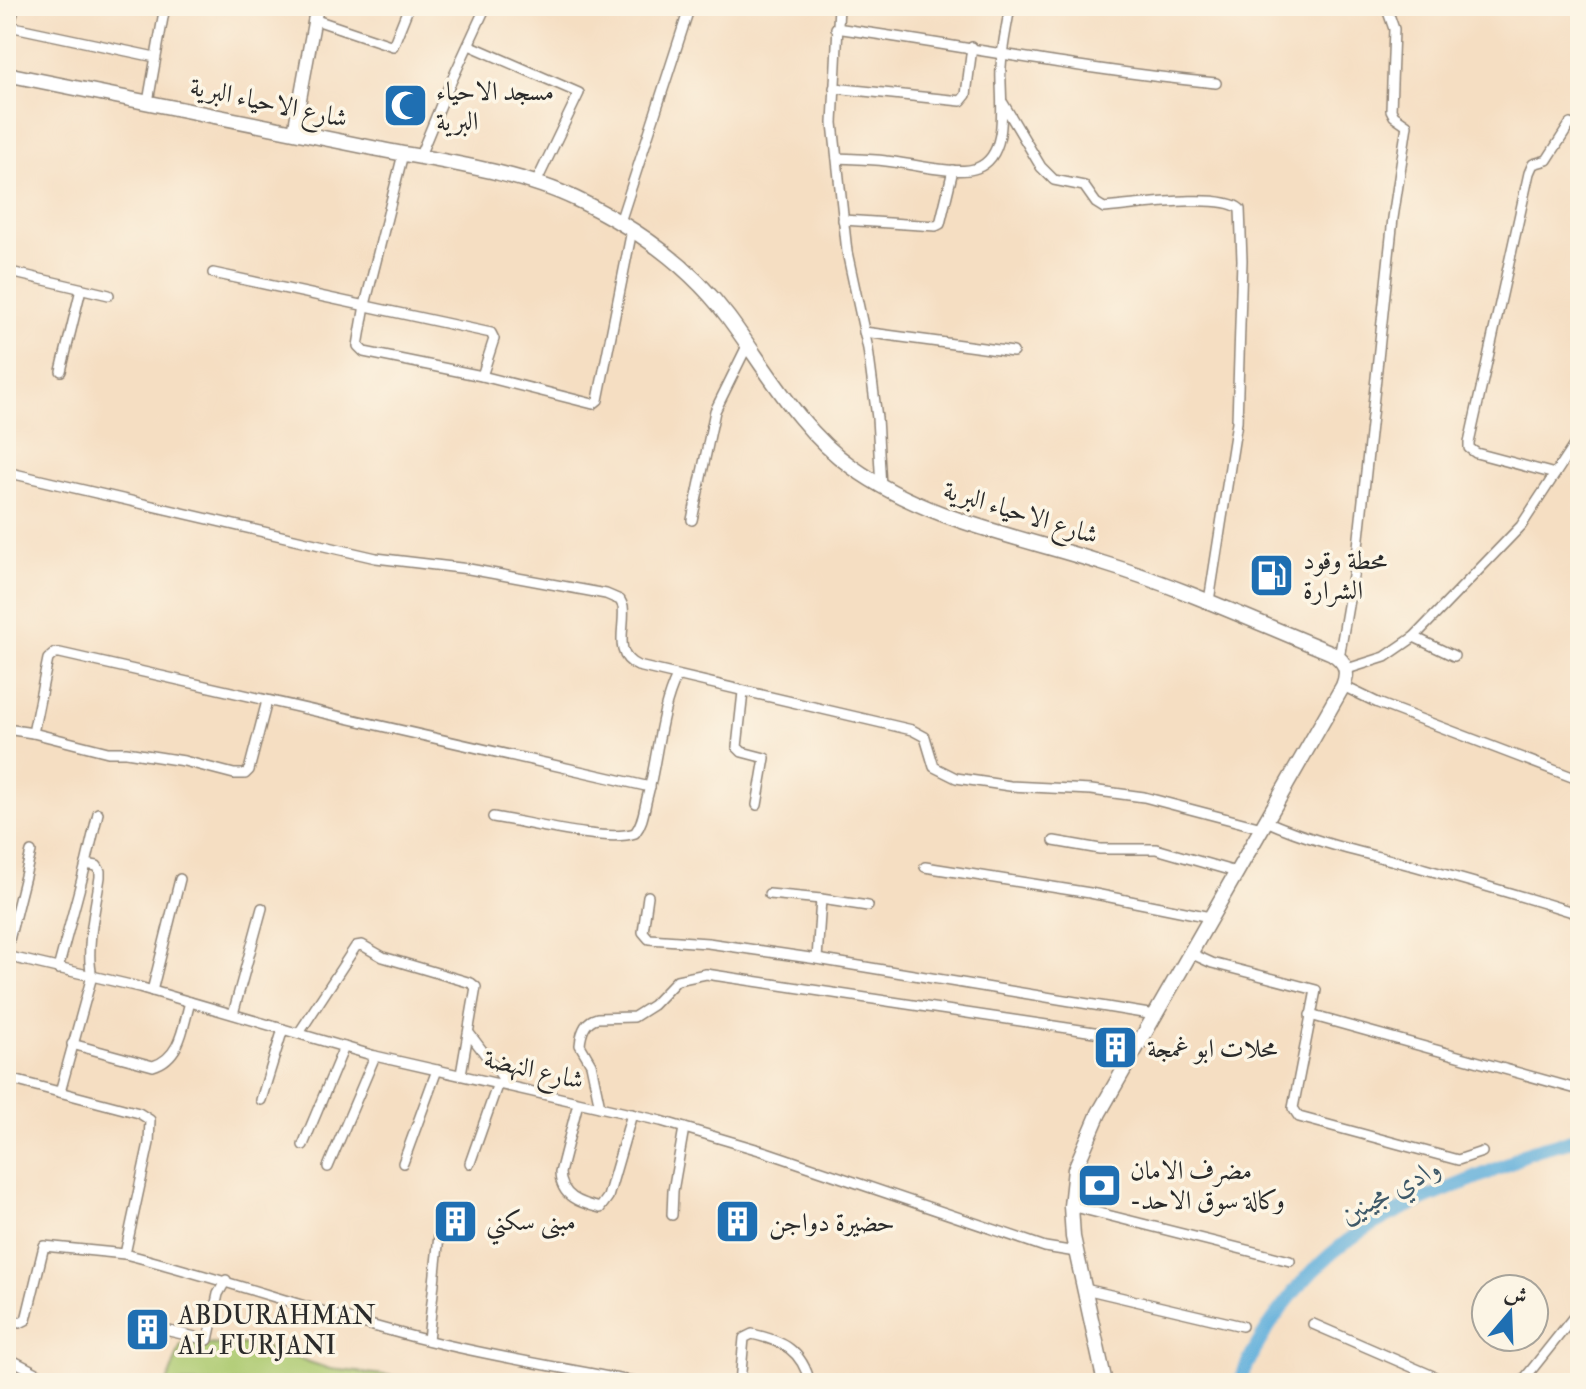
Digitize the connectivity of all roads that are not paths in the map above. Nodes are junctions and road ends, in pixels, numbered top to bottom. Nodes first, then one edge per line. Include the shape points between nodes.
1 (15, 6) edge
2 (165, 6) edge
3 (409, 6) edge
4 (486, 6) edge
5 (690, 6) edge
6 (839, 6) edge
7 (1010, 6) edge
8 (1386, 6) edge
9 (315, 12) edge
10 (9, 26) junction
11 (836, 28) junction
12 (6, 38) edge
13 (469, 45) junction
14 (972, 47) junction
15 (1002, 54) junction
16 (155, 57) junction
17 (6, 74) edge
18 (1216, 83) dead end
19 (834, 88) junction
20 (148, 102) junction
21 (1003, 103) junction
22 (1570, 124) dead end
23 (294, 132) junction
24 (403, 154) junction
25 (419, 158) junction
26 (837, 158) junction
27 (953, 170) junction
28 (535, 185) junction
29 (843, 220) junction
30 (626, 226) junction
31 (6, 271) edge
32 (213, 273) dead end
33 (81, 289) junction
34 (109, 295) dead end
35 (365, 305) junction
36 (864, 332) junction
37 (748, 344) junction
38 (1013, 352) dead end
39 (61, 371) dead end
40 (482, 376) junction
41 (1580, 436) edge
42 (6, 472) edge
43 (1555, 474) junction
44 (881, 487) junction
45 (692, 520) dead end
46 (1209, 601) junction
47 (1414, 637) junction
48 (1454, 656) dead end
49 (1343, 663) junction
50 (677, 676) junction
51 (1343, 686) junction
52 (743, 692) junction
53 (267, 701) junction
54 (6, 729) edge
55 (33, 733) junction
56 (1580, 780) edge
57 (650, 787) junction
58 (757, 805) dead end
59 (98, 813) dead end
60 (493, 817) dead end
61 (1264, 824) junction
62 (1054, 841) dead end
63 (31, 852) dead end
64 (86, 864) junction
65 (925, 867) dead end
66 (1236, 872) junction
67 (180, 879) dead end
68 (769, 894) dead end
69 (648, 896) dead end
70 (821, 899) junction
71 (868, 906) dead end
72 (262, 908) dead end
73 (1579, 914) edge
74 (1210, 917) junction
75 (1190, 953) junction
76 (6, 954) edge
77 (817, 959) junction
78 (58, 969) junction
79 (92, 976) junction
80 (152, 991) junction
81 (190, 1002) junction
82 (233, 1014) junction
83 (1155, 1015) junction
84 (1310, 1015) junction
85 (283, 1029) junction
86 (299, 1033) junction
87 (469, 1033) junction
88 (1141, 1039) junction
89 (72, 1044) junction
90 (344, 1047) junction
91 (375, 1056) junction
92 (437, 1070) junction
93 (461, 1074) junction
94 (6, 1078) edge
95 (503, 1085) junction
96 (1580, 1090) edge
97 (60, 1092) junction
98 (261, 1100) dead end
99 (578, 1103) junction
100 (600, 1107) junction
101 (632, 1114) junction
102 (684, 1128) junction
103 (303, 1145) dead end
104 (1482, 1152) dead end
105 (403, 1163) dead end
106 (470, 1163) dead end
107 (328, 1167) dead end
108 (1071, 1206) junction
109 (672, 1215) dead end
110 (440, 1226) dead end
111 (1076, 1252) junction
112 (125, 1254) junction
113 (1290, 1261) dead end
114 (226, 1280) junction
115 (1085, 1289) junction
116 (1580, 1309) edge
117 (6, 1315) edge
118 (1313, 1324) dead end
119 (1242, 1326) dead end
120 (165, 1330) dead end
121 (428, 1340) junction
122 (6, 1357) edge
123 (56, 1383) edge
124 (640, 1383) edge
125 (740, 1383) edge
126 (810, 1383) edge
127 (1105, 1383) edge
128 (1449, 1383) edge
129 (1521, 1383) edge

1 - 10 street
2 - 16 street
3 - 9 street via 393,46
4 - 13 street
5 - 30 street
6 - 11 street
7 - 15 street
8 - 49 street via 1394,29 1391,110 1407,125
9 - 23 main road
10 - 12 street
10 - 16 street
11 - 14 street
11 - 19 street
13 - 25 street
13 - 28 street via 579,93
14 - 15 street
14 - 19 street via 961,101
15 - 18 street
15 - 21 street
16 - 20 street
17 - 20 main road, شارع الاحياء البرية
19 - 26 street
20 - 23 main road, شارع الاحياء البرية
21 - 27 street via 991,156 976,169
21 - 46 street via 1041,167 1054,180 1084,186 1104,208 1228,201 1240,209 1237,422
22 - 43 street via 1547,160 1531,167 1526,182 1469,443 1476,453
23 - 24 main road, شارع الاحياء البرية
24 - 25 main road, شارع الاحياء البرية
24 - 35 street
25 - 28 main road, شارع الاحياء البرية
26 - 27 street
26 - 29 street
27 - 29 street via 936,226
28 - 30 main road, شارع الاحياء البرية via 571,196
29 - 36 street
30 - 37 main road, شارع الاحياء البرية via 682,266
30 - 40 street via 596,402
31 - 33 street
32 - 35 street
33 - 34 street
33 - 39 street
35 - 40 street via 360,350
35 - 40 street via 491,333 494,339
36 - 38 street
36 - 44 street
37 - 44 main road, شارع الاحياء البرية via 822,440
37 - 45 street via 715,411
41 - 43 street
42 - 50 street via 376,558 606,594 623,606 622,648 629,662
43 - 47 street via 1521,526
44 - 46 main road, شارع الاحياء البرية via 931,510
46 - 49 main road, شارع الاحياء البرية
47 - 48 street
47 - 49 street via 1385,657
49 - 51 main road
50 - 52 street
50 - 57 street
51 - 56 street
51 - 61 main road
52 - 58 street via 737,747 765,758
52 - 61 street via 912,730 925,737 934,767 956,778 1132,794
53 - 55 street via 245,774 108,752
53 - 55 street via 55,653 48,659
53 - 57 street
54 - 55 street
57 - 60 street via 639,829 630,835 587,834
59 - 64 street
61 - 66 main road
61 - 73 street
62 - 66 street via 1100,849 1156,849
63 - 76 street
64 - 78 street
64 - 79 street via 100,871
65 - 74 street
66 - 74 main road
67 - 80 street
68 - 70 street
69 - 77 street via 643,932 649,939
70 - 71 street
70 - 77 street
72 - 82 street
74 - 75 main road
75 - 83 main road
75 - 84 street via 1313,988
76 - 78 street, شارع النهضة
77 - 83 street
78 - 79 street, شارع النهضة
79 - 80 street, شارع النهضة
79 - 89 street
80 - 81 street, شارع النهضة
81 - 82 street, شارع النهضة
81 - 89 street via 175,1052 162,1063 153,1066
82 - 85 street, شارع النهضة
83 - 88 main road
84 - 96 street
84 - 104 street via 1295,1114 1451,1159
85 - 86 street, شارع النهضة
85 - 98 street
86 - 87 street via 359,944 383,957 471,983 476,992
86 - 90 street, شارع النهضة
87 - 93 street
87 - 95 street
88 - 100 street via 706,974 677,980 634,1017 591,1019 584,1027 580,1045 591,1064
88 - 108 main road via 1084,1143
89 - 97 street
90 - 91 street, شارع النهضة
90 - 103 street
91 - 92 street, شارع النهضة
91 - 107 street
92 - 93 street, شارع النهضة
92 - 105 street
93 - 95 street, شارع النهضة
94 - 97 street
95 - 99 street, شارع النهضة
95 - 106 street
97 - 112 street via 150,1120
99 - 100 street, شارع النهضة
99 - 101 street via 560,1181 572,1198 600,1208 608,1197
100 - 101 street, شارع النهضة
101 - 102 street, شارع النهضة
102 - 109 street
102 - 111 street, شارع النهضة via 1045,1247
108 - 111 main road
108 - 113 street
110 - 121 street
111 - 115 main road
112 - 114 street
112 - 117 street via 44,1246 26,1320 20,1323
114 - 120 street via 208,1340
114 - 121 street
115 - 119 street
115 - 127 main road
116 - 129 street
118 - 128 street
121 - 124 street
122 - 123 street
125 - 126 street via 744,1338 752,1334 787,1346 804,1362

